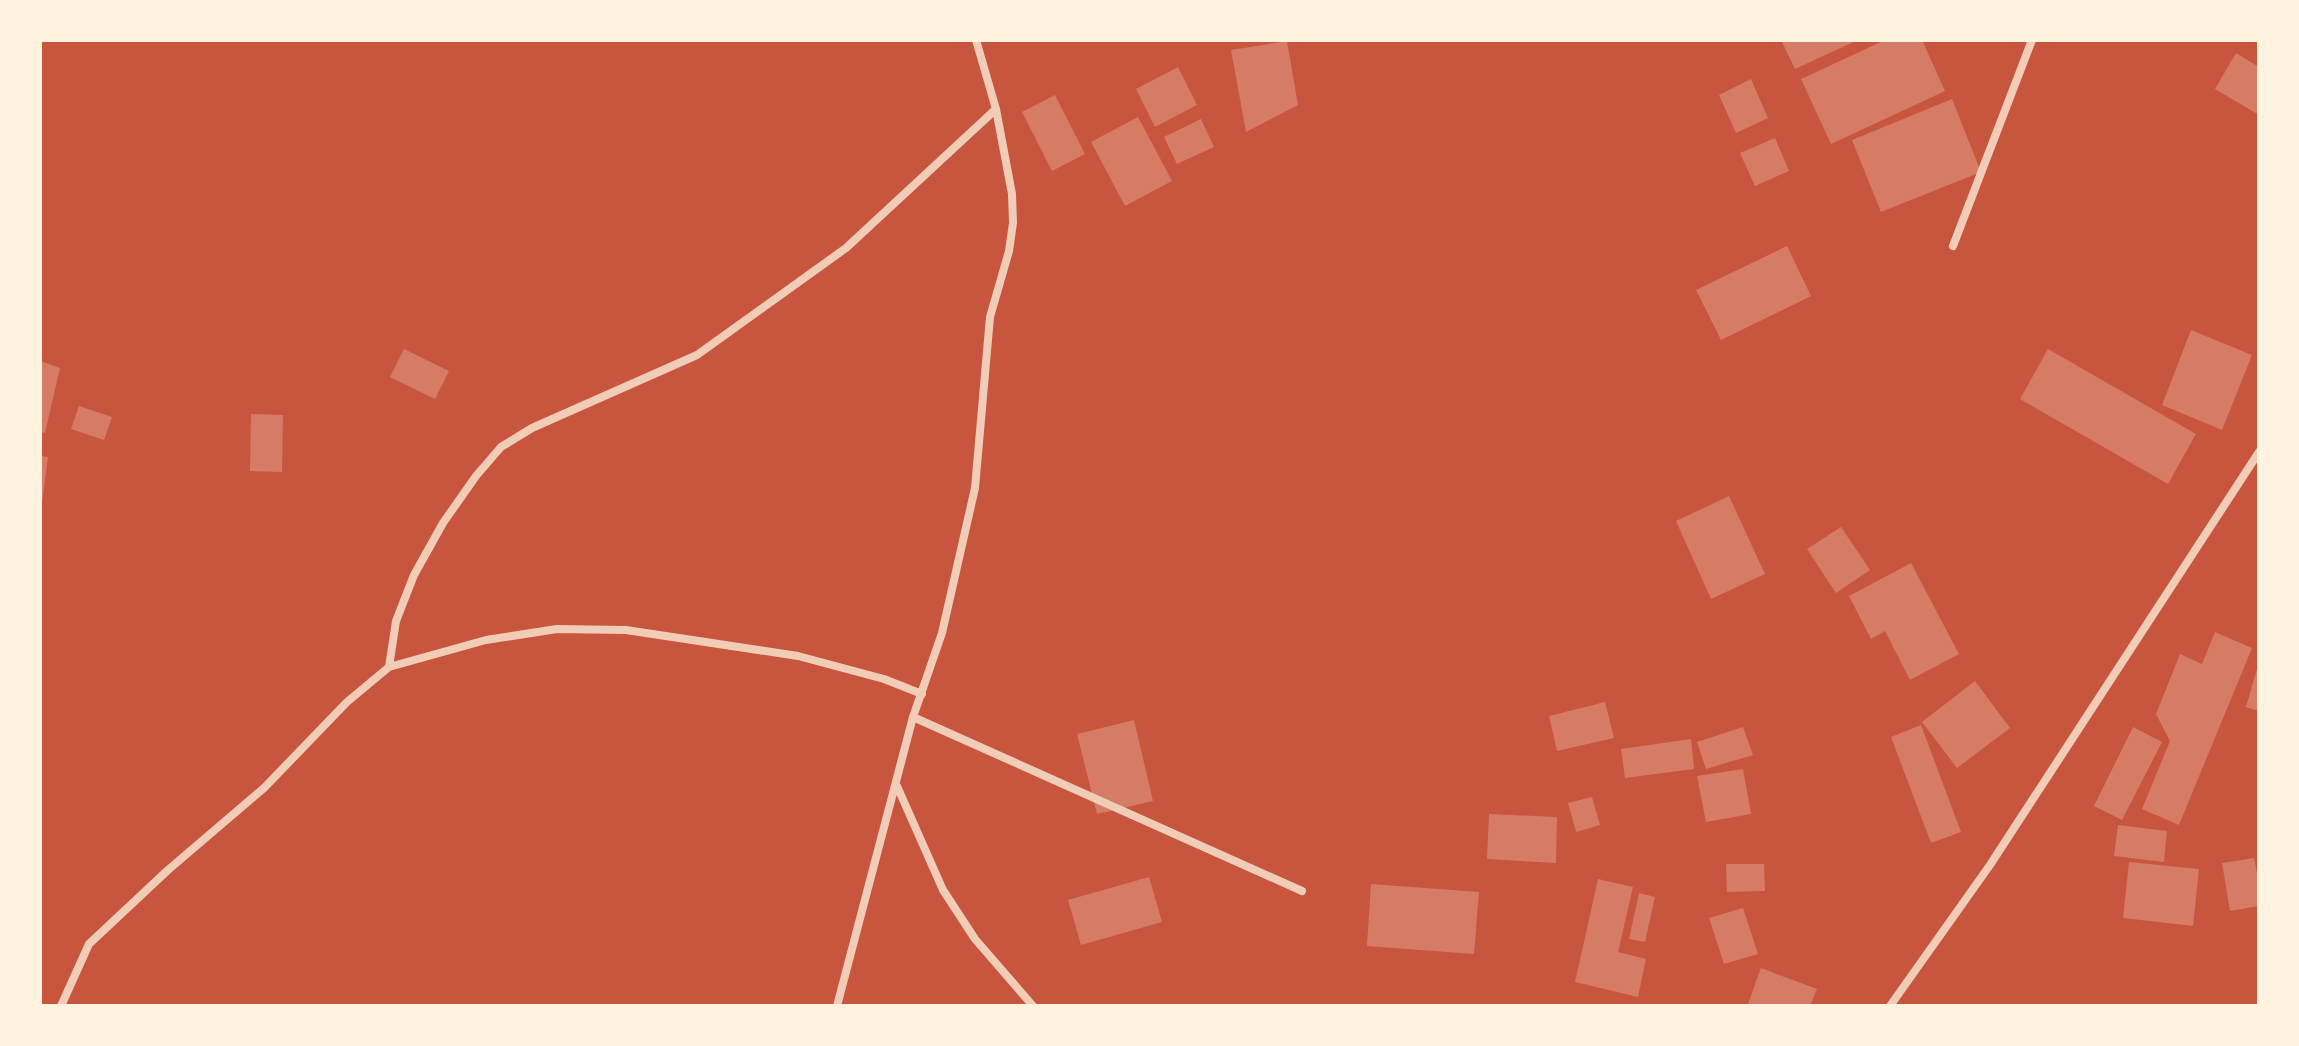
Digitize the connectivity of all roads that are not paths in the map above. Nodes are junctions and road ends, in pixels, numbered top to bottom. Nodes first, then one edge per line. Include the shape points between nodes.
1 (976, 40) edge
2 (2032, 40) edge
3 (996, 109) junction
4 (1953, 246) dead end
5 (2259, 452) edge
6 (389, 667) junction
7 (922, 694) junction
8 (913, 717) junction
9 (897, 785) junction
10 (1302, 891) dead end
11 (61, 1006) edge
12 (837, 1006) edge
13 (1033, 1006) edge
14 (1890, 1006) edge

1 - 3 street
2 - 4 street
3 - 6 street via 846,248 697,355 532,428 501,447 443,523 414,575 396,621
3 - 7 street via 1013,223 990,317 975,488 942,633
5 - 14 street via 1990,865
6 - 7 street via 486,640 557,629 626,630 798,656
6 - 11 street via 347,702 264,788 89,944
7 - 8 street
8 - 9 street
8 - 10 street
9 - 12 street
9 - 13 street via 943,890 975,939

